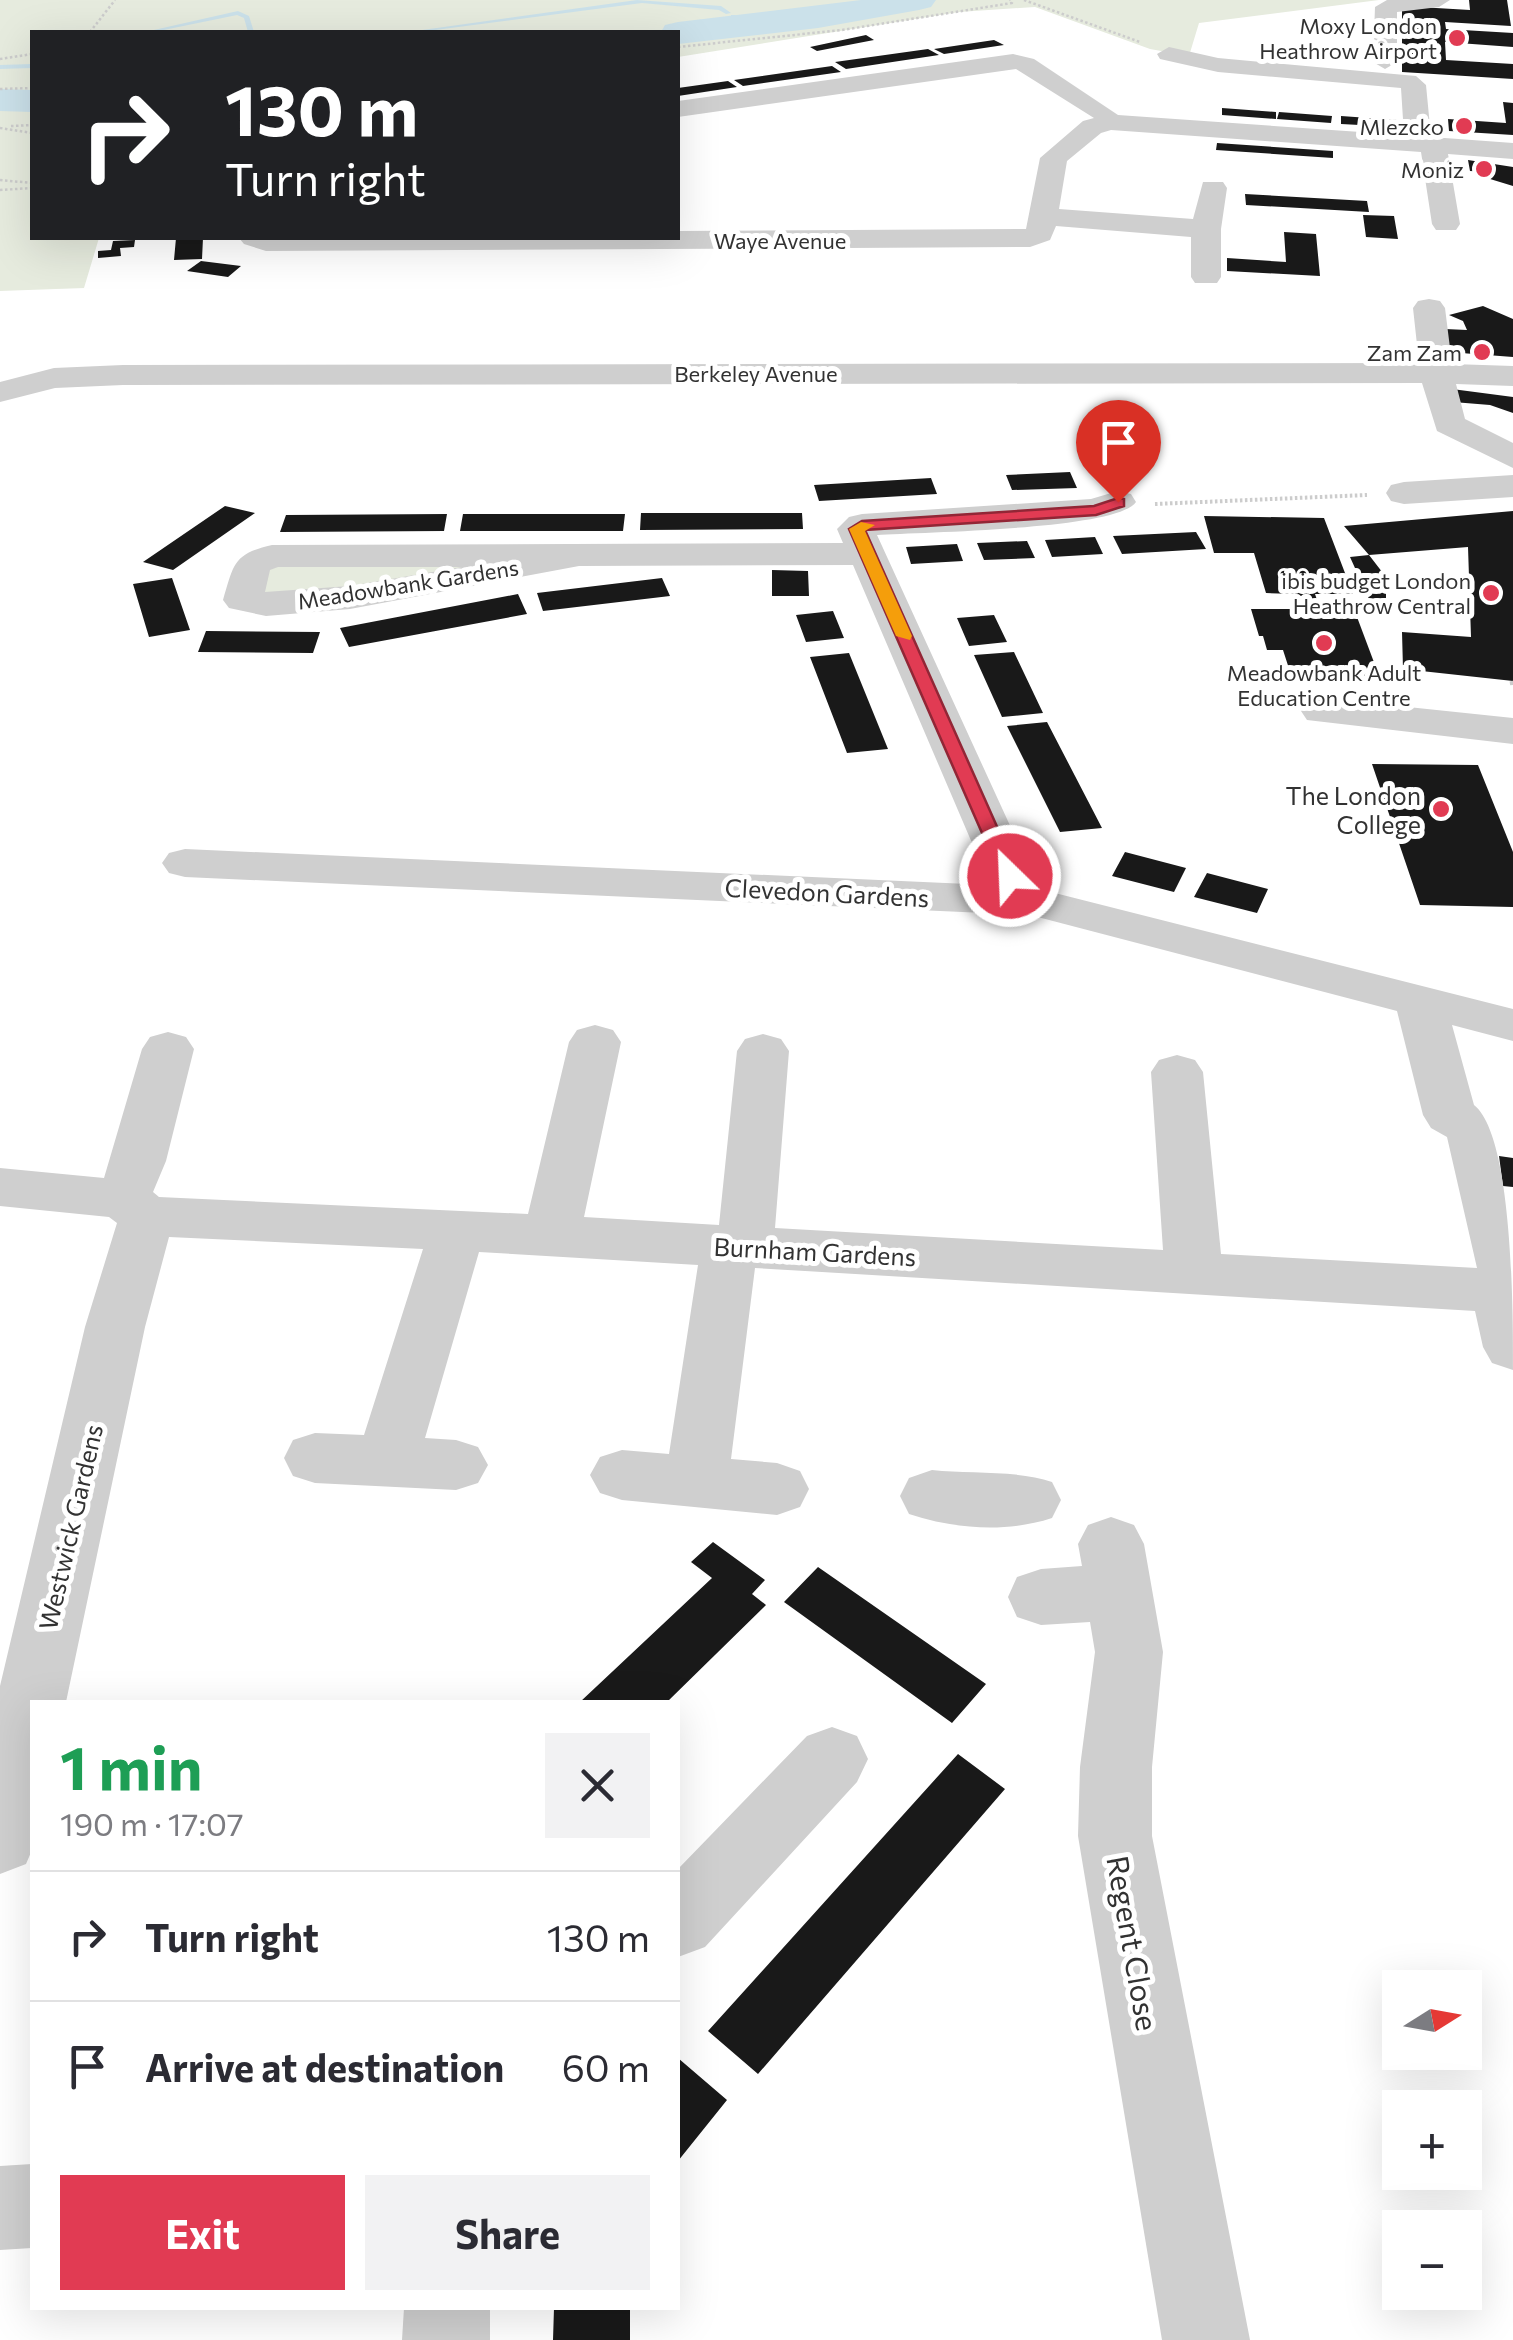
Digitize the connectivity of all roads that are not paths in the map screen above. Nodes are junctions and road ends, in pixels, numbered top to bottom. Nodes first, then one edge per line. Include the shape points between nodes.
1 (1440, 0) edge
2 (1169, 54) dead end
3 (1386, 62) dead end
4 (680, 108) edge
5 (1110, 122) junction
6 (1425, 145) junction
7 (1513, 151) edge
8 (1213, 188) dead end
9 (1044, 218) junction
10 (1446, 224) dead end
11 (1206, 229) junction
12 (260, 240) edge
13 (1206, 277) dead end
14 (1430, 308) dead end
15 (1436, 371) junction
16 (1513, 376) edge
17 (0, 392) edge
18 (1513, 457) edge
19 (1513, 486) edge
20 (1404, 492) road end
21 (1118, 502) road end
22 (868, 554) junction
23 (575, 556) junction
24 (1322, 711) dead end
25 (1513, 730) edge
26 (185, 863) dead end
27 (1020, 901) junction
28 (1420, 1001) junction
29 (1513, 1026) edge
30 (595, 1042) dead end
31 (168, 1049) dead end
32 (763, 1050) dead end
33 (1177, 1072) dead end
34 (0, 1186) edge
35 (135, 1208) junction
36 (457, 1230) junction
37 (550, 1238) junction
38 (737, 1247) junction
39 (1194, 1275) junction
40 (1509, 1306) edge
41 (316, 1458) dead end
42 (387, 1462) junction
43 (456, 1465) dead end
44 (622, 1475) dead end
45 (696, 1482) junction
46 (777, 1489) dead end
47 (932, 1496) dead end
48 (1028, 1500) dead end
49 (1041, 1598) dead end
50 (31, 1700) edge
51 (30, 1705) edge
52 (832, 1759) dead end
53 (0, 1840) edge
54 (680, 1919) edge
55 (30, 2206) edge
56 (0, 2208) edge
57 (447, 2310) edge
58 (446, 2340) edge
59 (1206, 2340) edge

1 - 3 street via 1386,6
2 - 6 street via 1218,65 1407,80
4 - 5 street via 1013,61
5 - 6 street
5 - 9 street via 1092,127 1054,158
6 - 7 street
6 - 10 street
8 - 11 street
9 - 11 street
9 - 12 street, Waye Avenue via 1040,234 1014,239
11 - 13 street
14 - 15 street
15 - 16 street, Berkeley Avenue
15 - 17 street, Berkeley Avenue via 96,376
15 - 18 street via 1449,424
19 - 20 street
21 - 22 street via 1096,510 862,525 856,529
22 - 23 street, Meadowbank Gardens
22 - 27 street
23 - 23 street, Meadowbank Gardens via 272,556 253,564 243,600 314,603
24 - 25 street
26 - 27 street, Clevedon Gardens
27 - 28 street, Clevedon Gardens
28 - 29 street, Clevedon Gardens
28 - 40 street via 1450,1115 1474,1136
30 - 37 street
31 - 35 street, Westwick Gardens via 139,1161
32 - 38 street
33 - 39 street
34 - 35 street, Burnham Gardens
35 - 36 street, Burnham Gardens
35 - 50 street, Westwick Gardens
36 - 37 street, Burnham Gardens
36 - 42 street
37 - 38 street, Burnham Gardens
38 - 39 street, Burnham Gardens
38 - 45 street
39 - 40 street, Burnham Gardens
41 - 42 street
42 - 43 street
44 - 45 street
45 - 46 street
47 - 48 street
49 - 59 street, Regent Close via 1115,1568 1129,1652 1115,1836
51 - 53 street, Westwick Gardens
52 - 54 street
55 - 56 street
57 - 58 street

